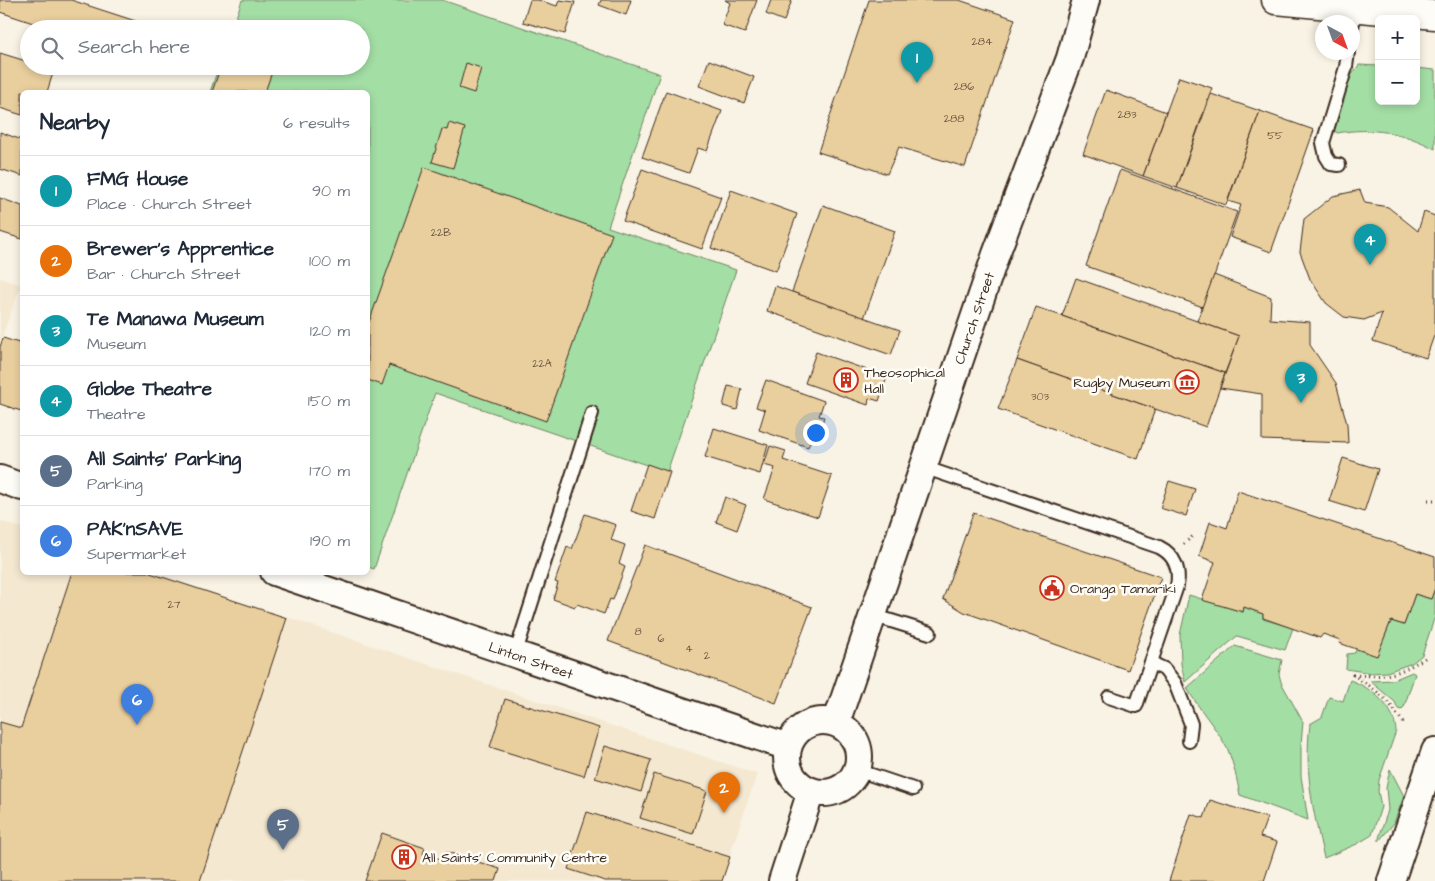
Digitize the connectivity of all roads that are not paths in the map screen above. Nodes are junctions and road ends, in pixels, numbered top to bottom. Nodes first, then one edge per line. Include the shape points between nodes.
1 (1086, 0) edge
2 (1276, 0) edge
3 (1370, 12) edge
4 (1435, 15) edge
5 (1347, 60) edge
6 (1339, 165) dead end
7 (592, 413) dead end
8 (923, 467) junction
9 (0, 479) edge
10 (20, 486) edge
11 (283, 575) edge
12 (872, 615) junction
13 (930, 633) dead end
14 (515, 655) junction
15 (1151, 664) junction
16 (1109, 696) dead end
17 (836, 723) junction
18 (1189, 741) dead end
19 (788, 747) junction
20 (1433, 766) edge
21 (856, 770) junction
22 (913, 789) dead end
23 (811, 791) junction
24 (782, 881) edge
25 (1391, 881) edge

1 - 8 street, Church Street via 1070,58 996,254
2 - 3 main road
3 - 4 main road
5 - 6 lane via 1323,143 1331,164
7 - 14 lane
8 - 12 street, Church Street
8 - 15 lane via 1168,552 1178,570 1178,578
9 - 10 street
11 - 14 street, Linton Street
12 - 13 lane
12 - 17 street, Church Street
14 - 19 street, Linton Street
15 - 16 lane via 1136,706
15 - 18 lane via 1164,669 1175,683 1191,724
17 - 19 street via 824,721 802,728
17 - 21 street via 856,742 859,759
19 - 23 street via 789,769 801,786
20 - 25 street
21 - 22 lane
21 - 23 street via 851,780 833,792
23 - 24 street

